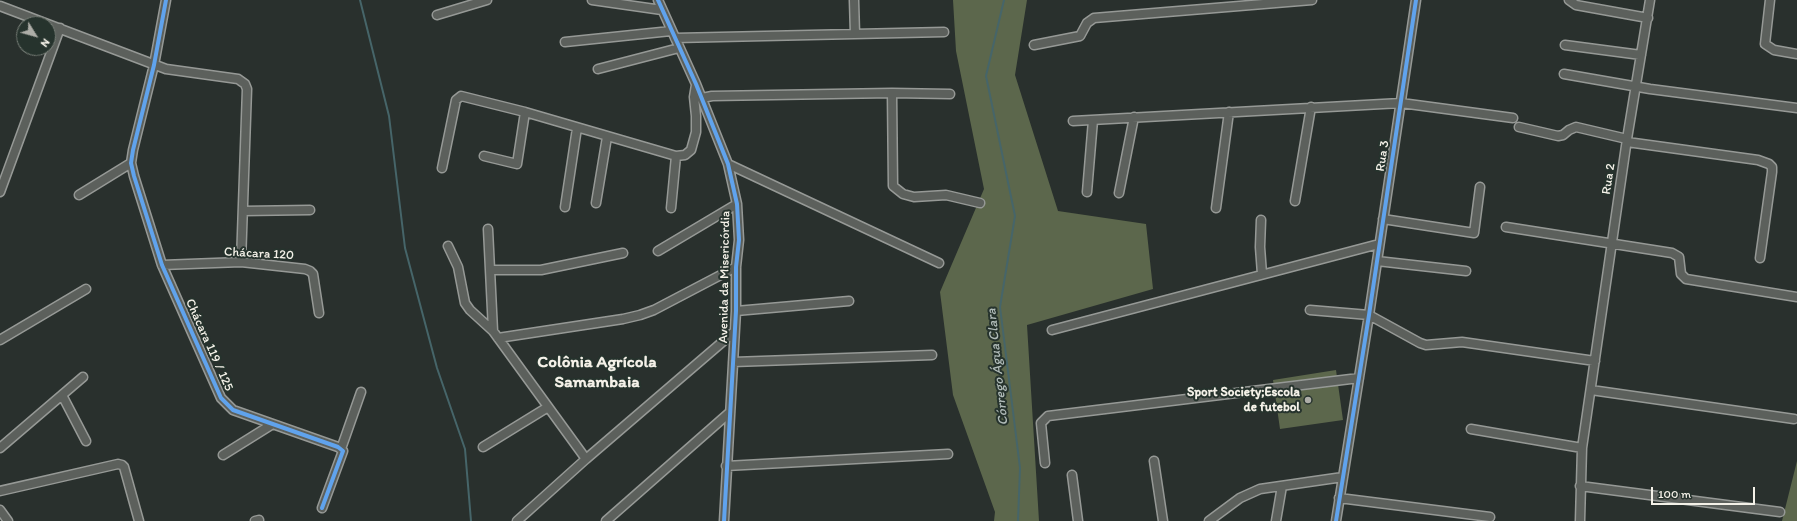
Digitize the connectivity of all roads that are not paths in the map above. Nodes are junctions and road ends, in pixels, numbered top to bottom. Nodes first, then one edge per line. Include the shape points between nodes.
1 (166, 0) edge
2 (487, 0) edge
3 (592, 0) edge
4 (658, 0) edge
5 (854, 0) edge
6 (1312, 0) edge
7 (1416, 0) edge
8 (1569, 0) edge
9 (1650, 0) edge
10 (1770, 0) edge
11 (0, 6) edge
12 (662, 10) junction
13 (437, 15) dead end
14 (1648, 18) junction
15 (60, 28) junction
16 (944, 32) dead end
17 (855, 34) junction
18 (673, 35) junction
19 (565, 42) dead end
20 (1034, 45) dead end
21 (1565, 45) dead end
22 (679, 48) junction
23 (1797, 54) edge
24 (1641, 55) junction
25 (154, 65) junction
26 (598, 69) dead end
27 (1564, 74) dead end
28 (696, 84) junction
29 (1636, 86) junction
30 (892, 93) junction
31 (950, 94) dead end
32 (702, 98) junction
33 (1401, 103) junction
34 (1311, 107) junction
35 (1797, 108) edge
36 (525, 112) junction
37 (1230, 112) junction
38 (1134, 117) junction
39 (1513, 118) dead end
40 (1093, 120) junction
41 (1072, 121) dead end
42 (1519, 126) dead end
43 (577, 128) junction
44 (607, 137) junction
45 (1627, 141) junction
46 (484, 156) dead end
47 (676, 156) junction
48 (131, 163) junction
49 (728, 164) junction
50 (442, 168) dead end
51 (1480, 187) dead end
52 (0, 192) edge
53 (1087, 192) dead end
54 (1119, 193) dead end
55 (79, 195) dead end
56 (1295, 201) dead end
57 (596, 203) dead end
58 (980, 203) dead end
59 (737, 204) junction
60 (565, 207) dead end
61 (671, 208) dead end
62 (1216, 208) dead end
63 (310, 210) dead end
64 (243, 211) junction
65 (1383, 219) junction
66 (1261, 220) dead end
67 (1506, 227) dead end
68 (488, 229) dead end
69 (1379, 244) junction
70 (1612, 244) junction
71 (448, 246) dead end
72 (658, 251) dead end
73 (623, 253) dead end
74 (1760, 258) dead end
75 (1377, 261) junction
76 (241, 262) junction
77 (939, 264) dead end
78 (162, 265) junction
79 (736, 267) junction
80 (490, 270) junction
81 (1466, 271) dead end
82 (1262, 274) junction
83 (86, 289) dead end
84 (1797, 297) edge
85 (849, 301) dead end
86 (1310, 310) dead end
87 (736, 311) junction
88 (319, 313) dead end
89 (1369, 315) junction
90 (1052, 330) dead end
91 (734, 332) junction
92 (496, 334) junction
93 (0, 340) edge
94 (932, 355) dead end
95 (733, 362) junction
96 (1595, 362) junction
97 (83, 377) dead end
98 (1359, 378) junction
99 (1591, 390) junction
100 (361, 392) dead end
101 (62, 395) junction
102 (548, 407) junction
103 (729, 413) junction
104 (1794, 419) dead end
105 (271, 424) junction
106 (1472, 429) dead end
107 (86, 441) dead end
108 (483, 447) dead end
109 (0, 448) edge
110 (1582, 448) junction
111 (342, 450) junction
112 (948, 454) dead end
113 (223, 455) dead end
114 (586, 459) junction
115 (1154, 461) dead end
116 (1045, 464) dead end
117 (726, 466) junction
118 (1072, 475) dead end
119 (1343, 477) junction
120 (1282, 486) junction
121 (1580, 486) junction
122 (0, 491) edge
123 (1339, 498) junction
124 (322, 508) dead end
125 (0, 510) edge
126 (1222, 511) junction
127 (1780, 512) dead end
128 (1490, 517) dead end
129 (8, 521) edge
130 (139, 521) edge
131 (517, 521) edge
132 (606, 521) edge
133 (724, 521) edge
134 (1078, 521) edge
135 (1163, 521) edge
136 (1209, 521) edge
137 (1221, 521) edge
138 (1276, 521) edge
139 (1336, 521) edge
140 (1580, 521) edge

1 - 25 street
2 - 13 street
3 - 12 street
4 - 12 street, Avenida da Misericórdia
5 - 17 street
6 - 20 street via 1094,18 1087,23 1080,36
7 - 33 street, Rua 3
8 - 14 street via 1576,5
9 - 14 street, Rua 2
10 - 23 street via 1765,44 1774,50
11 - 15 street
12 - 18 street, Avenida da Misericórdia
14 - 24 street, Rua 2
15 - 25 street
15 - 52 street
16 - 17 street
17 - 18 street
18 - 19 street
18 - 22 street, Avenida da Misericórdia
21 - 24 street
22 - 26 street
22 - 28 street, Avenida da Misericórdia
24 - 29 street, Rua 2
25 - 48 street
25 - 64 street via 238,79 245,84 247,89
27 - 29 street
28 - 32 street, Avenida da Misericórdia
28 - 47 street via 694,141 688,153
29 - 35 street
29 - 45 street, Rua 2
30 - 31 street
30 - 32 street
30 - 58 street via 893,186 903,194 914,197 946,195
32 - 49 street, Avenida da Misericórdia
33 - 34 street
33 - 39 street
33 - 65 street, Rua 3
34 - 37 street
34 - 56 street
36 - 43 street
36 - 46 street via 517,164
36 - 50 street via 458,97
37 - 38 street
37 - 62 street
38 - 40 street
38 - 54 street
40 - 41 street
40 - 53 street
42 - 45 street via 1558,136 1578,128
43 - 44 street
43 - 60 street
44 - 47 street
44 - 57 street
45 - 70 street, Rua 2
45 - 74 street via 1758,160 1771,165
47 - 61 street
48 - 55 street
48 - 78 street, Chácara 119 / 125
49 - 59 street, Avenida da Misericórdia
49 - 77 street
51 - 65 street via 1474,233
59 - 72 street
59 - 79 street, Avenida da Misericórdia via 739,240
63 - 64 street
64 - 76 street
65 - 69 street, Rua 3
66 - 82 street
67 - 70 street
68 - 80 street
69 - 75 street, Rua 3
69 - 82 street
70 - 84 street via 1676,255 1680,260 1681,274 1686,280
70 - 96 street, Rua 2
71 - 92 street via 458,267 465,303
73 - 80 street via 541,270
75 - 81 street
75 - 89 street, Rua 3
76 - 78 street, Chácara 120
76 - 88 street, Chácara 120 via 305,268 310,271
78 - 105 street, Chácara 119 / 125 via 221,398 233,410
79 - 87 street, Avenida da Misericórdia
79 - 92 street via 640,315
80 - 92 street
82 - 90 street
83 - 93 street
85 - 87 street
86 - 89 street
87 - 91 street, Avenida da Misericórdia
89 - 96 street via 1426,345 1462,342
89 - 98 street, Rua 3
91 - 95 street, Avenida da Misericórdia
91 - 114 street
92 - 102 street
94 - 95 street
95 - 103 street, Avenida da Misericórdia
96 - 99 street, Rua 2
97 - 101 street
98 - 116 street via 1048,416 1041,423
98 - 119 street, Rua 3
99 - 104 street
99 - 110 street, Rua 2
100 - 111 street
101 - 107 street
101 - 109 street
102 - 108 street
102 - 114 street
103 - 117 street, Avenida da Misericórdia
103 - 132 street
105 - 111 street, Chácara 119 / 125
105 - 113 street
106 - 110 street
110 - 121 street, Rua 2
111 - 124 street
112 - 117 street
114 - 131 street
115 - 135 street
117 - 133 street, Avenida da Misericórdia
118 - 134 street
119 - 120 street
119 - 123 street, Rua 3
120 - 126 street via 1253,492
120 - 138 street
121 - 127 street
121 - 140 street, Rua 2
122 - 130 street via 118,464 124,467
123 - 128 street
123 - 139 street, Rua 3
125 - 129 street
126 - 136 street
126 - 137 street

